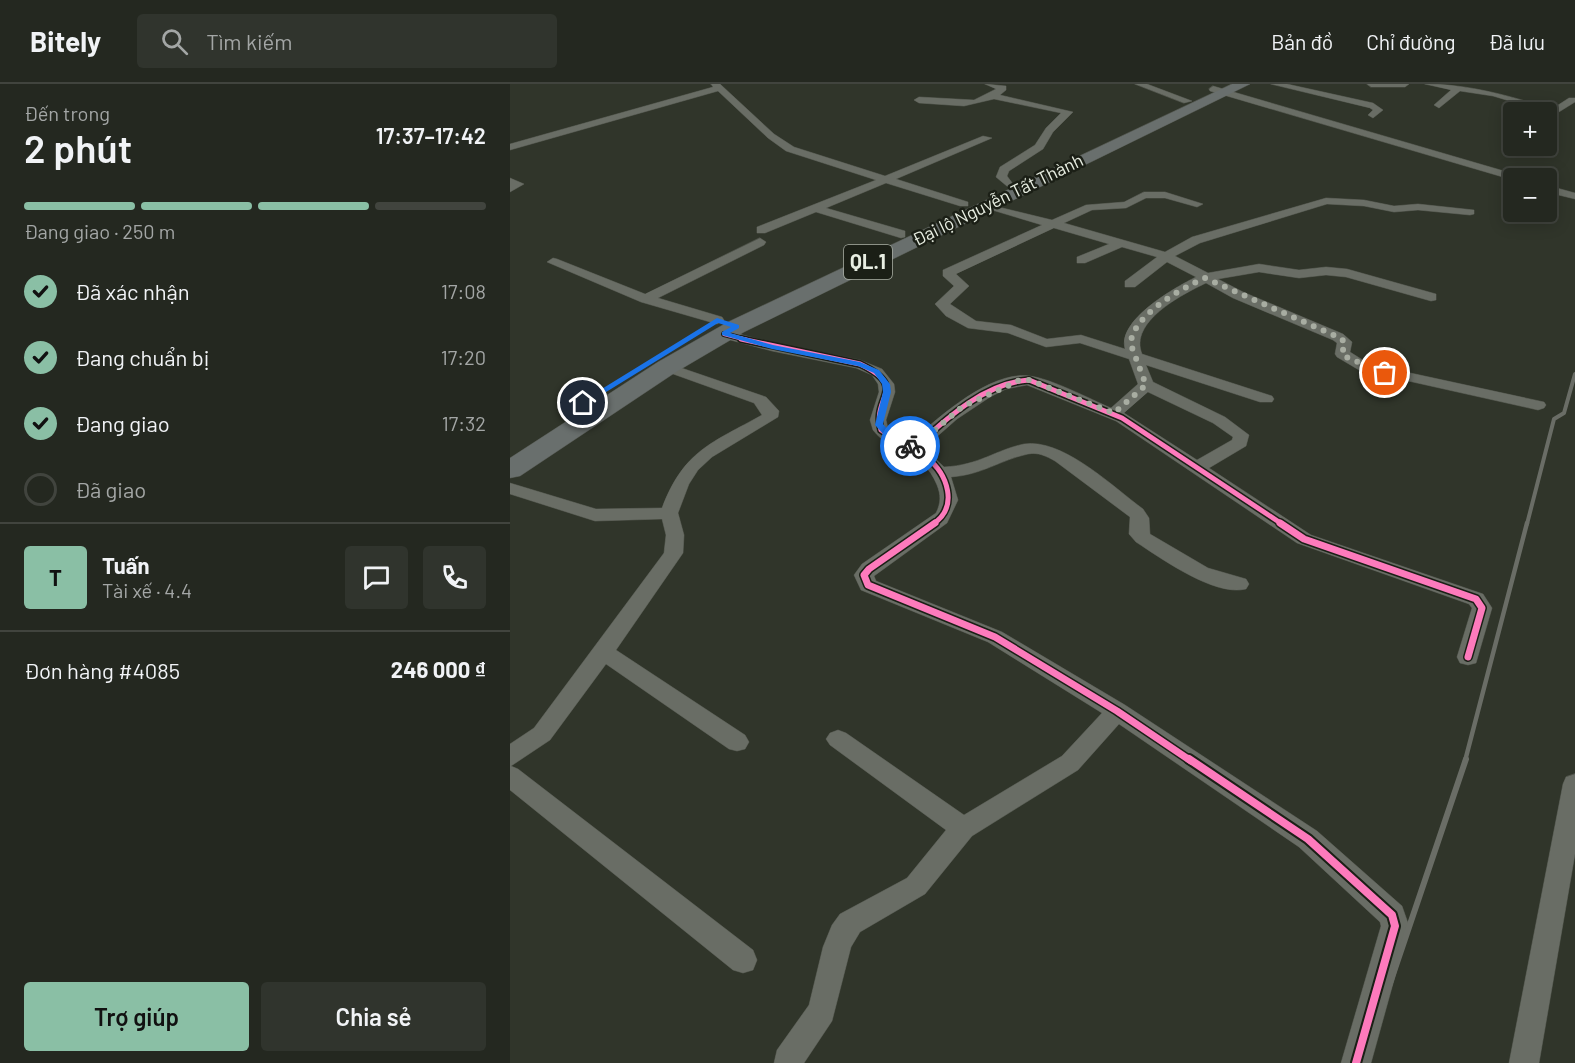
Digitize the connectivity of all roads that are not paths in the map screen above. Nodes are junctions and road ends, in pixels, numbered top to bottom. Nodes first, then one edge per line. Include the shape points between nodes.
1 (989, 84) edge
2 (1139, 84) edge
3 (1275, 84) edge
4 (1371, 84) edge
5 (1429, 84) edge
6 (717, 86) edge
7 (1229, 86) edge
8 (1401, 86) edge
9 (1459, 88) junction
10 (977, 92) dead end
11 (995, 96) junction
12 (1572, 99) dead end
13 (919, 100) dead end
14 (1187, 100) junction
15 (1518, 102) edge
16 (1439, 105) dead end
17 (1557, 109) edge
18 (1373, 115) dead end
19 (987, 138) dead end
20 (510, 147) edge
21 (1503, 174) edge
22 (889, 179) junction
23 (510, 181) edge
24 (1008, 184) junction
25 (510, 189) edge
26 (1557, 191) edge
27 (1575, 196) edge
28 (1197, 204) dead end
29 (976, 206) junction
30 (815, 208) junction
31 (1470, 212) dead end
32 (1052, 224) junction
33 (901, 234) junction
34 (1121, 243) junction
35 (1166, 256) junction
36 (1081, 260) dead end
37 (553, 261) dead end
38 (1205, 278) junction
39 (1130, 284) dead end
40 (1431, 297) dead end
41 (646, 299) junction
42 (726, 327) junction
43 (1137, 356) junction
44 (667, 367) junction
45 (1146, 385) junction
46 (1266, 399) dead end
47 (1538, 405) dead end
48 (1114, 413) junction
49 (914, 448) junction
50 (510, 449) edge
51 (1197, 468) junction
52 (510, 470) edge
53 (941, 472) junction
54 (510, 488) edge
55 (669, 513) junction
56 (1239, 584) dead end
57 (604, 652) junction
58 (1468, 657) dead end
59 (1117, 711) junction
60 (838, 739) dead end
61 (736, 742) dead end
62 (510, 757) edge
63 (510, 776) edge
64 (1575, 784) edge
65 (963, 828) junction
66 (743, 960) dead end
67 (788, 1061) dead end
68 (1356, 1063) edge
69 (1524, 1063) edge

1 - 11 street via 1003,88
2 - 14 street
3 - 18 street via 1373,106 1378,110
4 - 8 street
5 - 9 street
6 - 20 street
6 - 22 street via 790,149
7 - 14 main road, Đại lộ Nguyễn Tất Thành / QL.1
7 - 21 street
7 - 29 main road, Đại lộ Nguyễn Tất Thành / QL.1
9 - 15 street
9 - 16 street
10 - 11 street
11 - 13 street via 969,103
11 - 24 street via 1068,112 1039,147 1004,169 1001,177
12 - 17 street
14 - 24 main road, Đại lộ Nguyễn Tất Thành / QL.1
19 - 22 street
22 - 29 street
22 - 30 street
23 - 25 street via 519,184
24 - 29 main road, Đại lộ Nguyễn Tất Thành / QL.1
26 - 27 street
28 - 32 street via 1165,195 1144,195 1125,205 1090,207
29 - 32 street
29 - 33 main road, Đại lộ Nguyễn Tất Thành / QL.1
29 - 42 main road, Đại lộ Nguyễn Tất Thành / QL.1
30 - 33 street
30 - 41 street
31 - 35 street via 1326,201 1212,235
32 - 34 street
32 - 43 street via 948,273 962,285 944,301 944,308 973,325 1011,329 1046,343 1081,339
33 - 42 main road, Đại lộ Nguyễn Tất Thành / QL.1
34 - 35 street
34 - 36 street
35 - 38 street
35 - 39 street
37 - 41 street
38 - 40 street via 1251,268 1299,274 1326,271 1355,274
38 - 43 street via 1178,291 1138,324 1131,338
38 - 47 street via 1338,337 1345,342 1342,354 1364,367
41 - 42 street
42 - 44 main road, Đại lộ Nguyễn Tất Thành / QL.1
42 - 49 street via 772,347 860,364 877,372 887,392 879,425 888,435
42 - 50 main road, Đại lộ Nguyễn Tất Thành / QL.1
43 - 45 street
43 - 46 street
44 - 52 main road, Đại lộ Nguyễn Tất Thành / QL.1
44 - 55 street via 760,400 771,411 764,422 706,453 691,467
45 - 48 street
45 - 51 street via 1219,420 1241,435 1240,442
48 - 49 street via 1020,380 962,407
48 - 51 street
49 - 53 street via 934,461
51 - 58 street via 1304,539 1476,599 1482,608
53 - 56 street via 984,466 1026,449 1051,451 1137,513 1138,534 1143,538 1213,579
53 - 59 street via 950,495 947,512 869,569 865,581 875,589 995,637
54 - 55 street via 595,515
55 - 57 street via 675,535 673,553
57 - 61 street
57 - 62 street via 542,734
59 - 65 street via 1062,769
59 - 68 street via 1308,839 1392,915 1395,926
60 - 65 street
63 - 66 street
64 - 69 street
65 - 67 street via 915,886 862,914 846,928 837,947 822,1011

